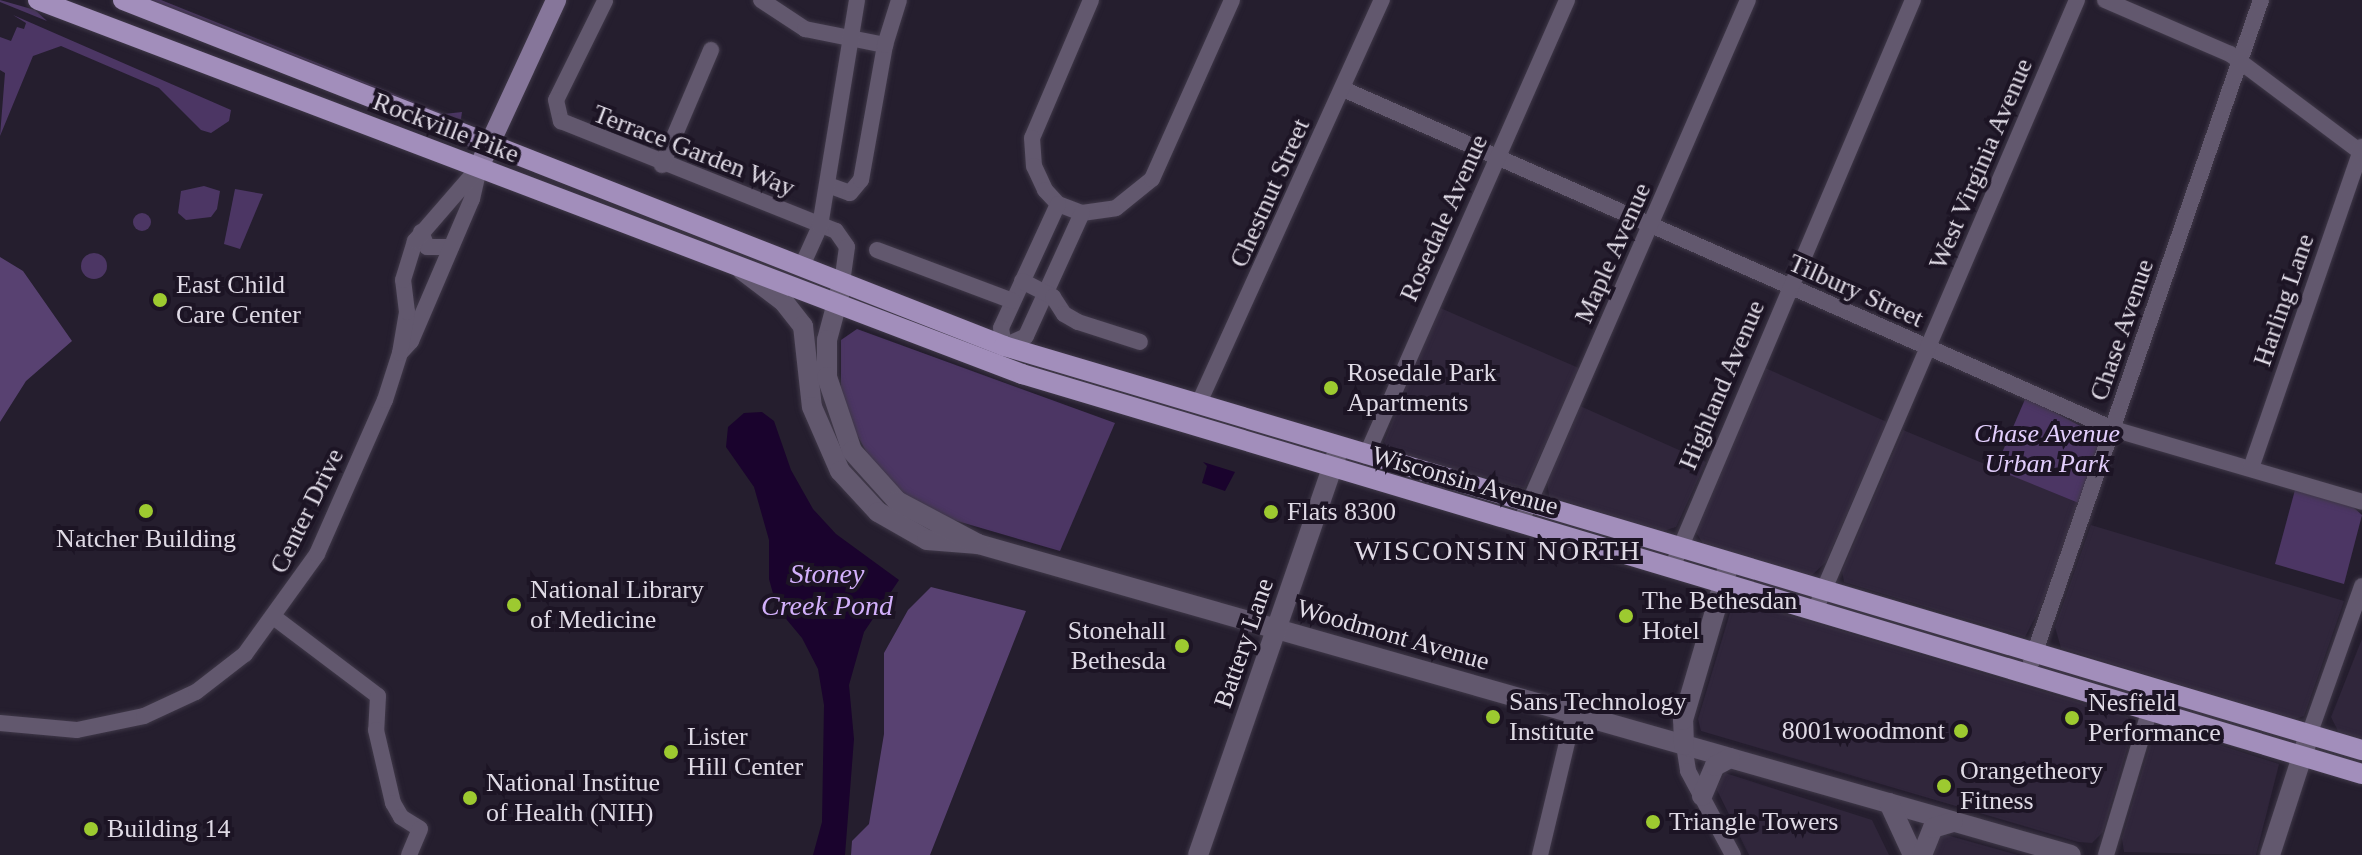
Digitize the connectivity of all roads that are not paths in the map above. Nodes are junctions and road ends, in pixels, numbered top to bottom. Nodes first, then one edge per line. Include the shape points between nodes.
1 (38, 0) edge
2 (123, 0) edge
3 (556, 0) edge
4 (761, 0) edge
5 (857, 0) edge
6 (899, 0) edge
7 (1091, 0) edge
8 (1232, 0) edge
9 (1382, 0) edge
10 (1567, 0) edge
11 (1748, 0) edge
12 (1913, 0) edge
13 (2077, 0) edge
14 (2105, 0) edge
15 (2261, 0) edge
16 (605, 1) edge
17 (850, 38) junction
18 (885, 45) junction
19 (711, 50) dead end
20 (2240, 61) junction
21 (1343, 89) junction
22 (490, 143) junction
23 (2361, 151) edge
24 (1497, 158) junction
25 (662, 165) junction
26 (479, 167) junction
27 (828, 185) junction
28 (1058, 204) junction
29 (1082, 213) junction
30 (820, 226) junction
31 (1651, 227) junction
32 (421, 232) junction
33 (451, 247) junction
34 (877, 250) dead end
35 (801, 268) junction
36 (740, 269) junction
37 (403, 280) junction
38 (1022, 281) junction
39 (842, 284) junction
40 (1790, 286) junction
41 (432, 288) junction
42 (1045, 292) junction
43 (1013, 301) junction
44 (834, 307) junction
45 (1140, 342) dead end
46 (1927, 349) junction
47 (400, 353) junction
48 (1000, 355) junction
49 (1198, 405) junction
50 (1190, 427) junction
51 (2113, 429) junction
52 (1339, 448) junction
53 (1366, 456) junction
54 (2251, 468) junction
55 (1332, 469) junction
56 (2362, 502) edge
57 (1529, 503) junction
58 (1520, 524) junction
59 (978, 544) junction
60 (1680, 549) junction
61 (1672, 569) junction
62 (1726, 574) junction
63 (2362, 586) edge
64 (1824, 591) junction
65 (1815, 612) junction
66 (275, 618) junction
67 (1277, 629) junction
68 (2035, 653) junction
69 (2026, 675) junction
70 (2156, 690) junction
71 (2149, 711) junction
72 (1574, 713) junction
73 (0, 723) edge
74 (2309, 735) junction
75 (1684, 745) junction
76 (2362, 750) edge
77 (2301, 756) junction
78 (1730, 758) junction
79 (2362, 774) edge
80 (1702, 796) junction
81 (1889, 803) junction
82 (1954, 822) junction
83 (409, 855) edge
84 (1198, 855) edge
85 (1540, 855) edge
86 (1733, 855) edge
87 (1913, 855) edge
88 (1922, 855) edge
89 (2071, 855) edge
90 (2106, 855) edge
91 (2270, 855) edge

1 - 26 main road, Rockville Pike
2 - 22 main road, Rockville Pike
3 - 22 main road
4 - 17 street via 805,29
5 - 17 street
6 - 18 street
7 - 28 street via 1032,138 1034,166
8 - 29 street via 1152,179 1116,208
9 - 21 street, Chestnut Street
10 - 24 street, Rosedale Avenue
11 - 31 street, Maple Avenue
12 - 40 street, Highland Avenue
13 - 46 street, West Virginia Avenue
14 - 20 street
15 - 20 street, Chase Avenue
16 - 25 street, Terrace Garden Way via 556,100 556,114 566,127
17 - 18 street
17 - 27 street
18 - 27 street via 858,189 842,193
19 - 25 street
20 - 23 street
20 - 51 street, Chase Avenue
21 - 24 street, Tilbury Street
21 - 49 street, Chestnut Street
22 - 26 main road
22 - 35 main road, Rockville Pike
23 - 54 street, Harling Lane
24 - 31 street, Tilbury Street
24 - 53 street, Rosedale Avenue
25 - 30 street, Terrace Garden Way
26 - 32 street, Center Drive
26 - 33 street, Center Drive
26 - 36 main road, Rockville Pike
27 - 30 street
28 - 29 street
28 - 38 street
29 - 42 street
30 - 35 street
30 - 39 street via 844,238
31 - 40 street, Tilbury Street
31 - 57 street, Maple Avenue
32 - 33 street via 427,247
32 - 37 street, Center Drive
33 - 41 street, Center Drive
34 - 43 street
35 - 39 main road, Rockville Pike
36 - 44 main road, Rockville Pike
36 - 59 street, Woodmont Avenue via 784,302 803,326 818,427 857,492 878,512 927,540
37 - 41 street via 419,290
37 - 47 street, Center Drive via 407,312
38 - 42 street
38 - 43 street
39 - 44 street, Woodmont Avenue
39 - 48 main road, Wisconsin Avenue
40 - 46 street, Tilbury Street
40 - 60 street, Highland Avenue
41 - 47 street, Center Drive via 411,341
42 - 45 street via 1078,322
42 - 48 street via 1026,336
43 - 48 street via 1001,328
44 - 48 main road, Wisconsin Avenue
44 - 59 street, Woodmont Avenue via 827,377 852,451 897,501
46 - 51 street, Tilbury Street
46 - 64 street, West Virginia Avenue
47 - 66 street, Center Drive via 317,554
48 - 49 main road, Wisconsin Avenue
48 - 50 main road, Wisconsin Avenue
49 - 50 main road
49 - 52 main road, Wisconsin Avenue
50 - 55 main road, Wisconsin Avenue
51 - 54 street, Tilbury Street
51 - 68 street, Chase Avenue
52 - 53 main road, Wisconsin Avenue
52 - 55 street, Battery Lane
53 - 57 main road, Wisconsin Avenue
54 - 56 street, Tilbury Street
55 - 58 main road, Wisconsin Avenue
55 - 67 street, Battery Lane
57 - 58 street, Maple Avenue
57 - 60 main road, Wisconsin Avenue
58 - 61 main road, Wisconsin Avenue
59 - 67 street, Woodmont Avenue
60 - 61 street, Highland Avenue
60 - 62 main road, Wisconsin Avenue
61 - 62 main road, Wisconsin Avenue
62 - 64 main road, Wisconsin Avenue
62 - 65 main road, Wisconsin Avenue
62 - 75 street via 1683,720
63 - 74 street
64 - 65 street, West Virginia Avenue
64 - 68 main road, Wisconsin Avenue
65 - 69 main road, Wisconsin Avenue
66 - 73 street, Center Drive via 221,675 144,716 77,730
66 - 83 street via 378,696 376,730 393,803 401,817 420,829
67 - 72 street, Woodmont Avenue
67 - 84 street, Battery Lane
68 - 69 street, Chase Avenue
68 - 70 main road, Wisconsin Avenue
69 - 71 main road, Wisconsin Avenue
70 - 71 street
70 - 74 main road, Wisconsin Avenue
71 - 77 main road, Wisconsin Avenue
71 - 90 street
72 - 75 street, Woodmont Avenue
72 - 85 street
74 - 76 main road, Wisconsin Avenue
74 - 77 street
75 - 78 street, Woodmont Avenue
75 - 80 street via 1688,771
77 - 79 main road, Wisconsin Avenue
77 - 91 street
78 - 80 street via 1715,766
78 - 81 street, Woodmont Avenue
80 - 86 street
81 - 82 street, Woodmont Avenue
81 - 87 street
82 - 88 street via 1933,828
82 - 89 street, Woodmont Avenue

